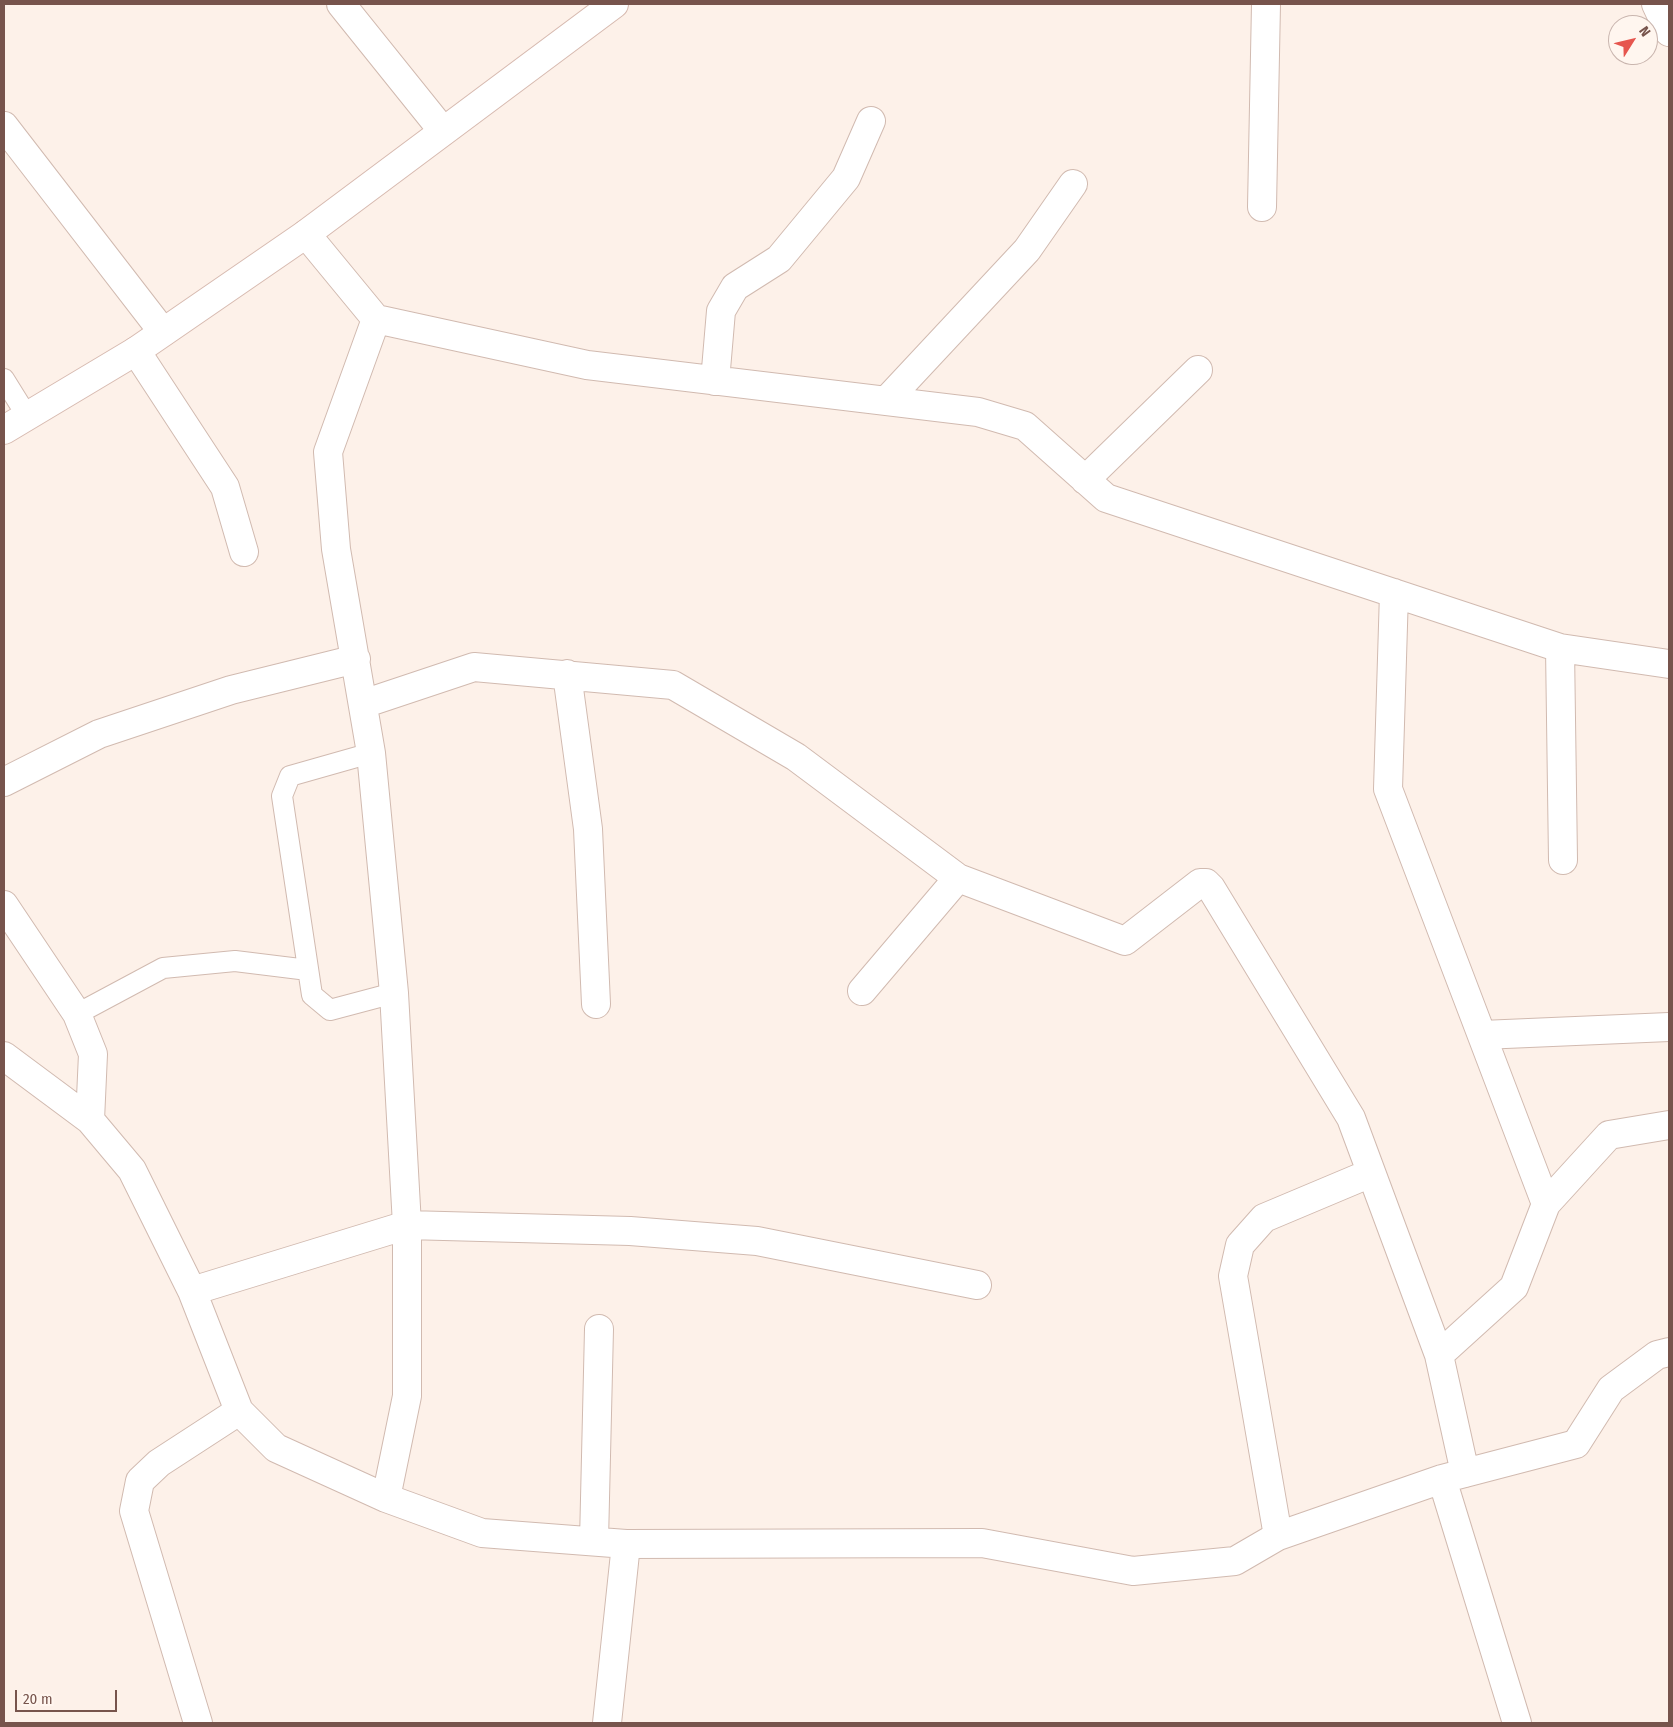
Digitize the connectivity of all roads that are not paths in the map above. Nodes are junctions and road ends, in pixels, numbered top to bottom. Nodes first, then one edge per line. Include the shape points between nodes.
1 (341, 4) edge
2 (614, 4) edge
3 (1266, 4) edge
4 (1656, 4) edge
5 (1669, 32) edge
6 (870, 121) dead end
7 (4, 126) edge
8 (443, 131) junction
9 (1073, 184) dead end
10 (1262, 207) dead end
11 (306, 234) junction
12 (376, 319) junction
13 (163, 332) junction
14 (136, 351) junction
15 (1198, 370) dead end
16 (4, 379) edge
17 (715, 381) junction
18 (886, 401) junction
19 (15, 423) edge
20 (1085, 480) junction
21 (244, 552) dead end
22 (1394, 594) junction
23 (1560, 648) junction
24 (356, 659) junction
25 (1669, 664) edge
26 (567, 674) junction
27 (363, 704) junction
28 (371, 753) junction
29 (4, 782) edge
30 (1563, 860) dead end
31 (958, 878) junction
32 (4, 905) edge
33 (308, 970) junction
34 (862, 991) dead end
35 (394, 993) junction
36 (596, 1004) dead end
37 (77, 1014) junction
38 (1669, 1027) edge
39 (1482, 1036) junction
40 (4, 1056) edge
41 (90, 1120) junction
42 (1669, 1125) edge
43 (1371, 1173) junction
44 (1546, 1204) junction
45 (407, 1226) junction
46 (977, 1285) dead end
47 (192, 1291) junction
48 (599, 1329) dead end
49 (1669, 1352) edge
50 (1439, 1355) junction
51 (239, 1411) junction
52 (1454, 1476) junction
53 (386, 1498) junction
54 (1278, 1536) junction
55 (594, 1541) junction
56 (626, 1544) junction
57 (198, 1723) edge
58 (607, 1723) edge
59 (1517, 1723) edge

1 - 8 street
2 - 8 street
3 - 10 street
4 - 5 street
6 - 17 street via 846,178 779,259 735,287 721,310
7 - 13 street
8 - 11 street
9 - 18 street via 1027,250
11 - 12 street
11 - 13 street
12 - 17 street via 587,365
12 - 24 street via 328,452 336,549
13 - 14 street
14 - 19 street
14 - 21 street via 225,487
15 - 20 street
16 - 19 lane
17 - 18 street
18 - 20 street via 978,412 1025,426
20 - 22 street via 1106,498
22 - 23 street
22 - 39 street via 1388,789
23 - 25 street
23 - 30 street
24 - 27 street
24 - 29 street via 231,690 99,734
26 - 27 street via 474,667
26 - 31 street via 673,685 796,757
26 - 36 street via 588,829
27 - 28 street
28 - 33 lane via 290,776 282,796
28 - 35 street
31 - 34 street
31 - 43 street via 1125,940 1200,884 1206,883 1351,1118
32 - 37 street
33 - 35 lane via 312,995 330,1010
33 - 37 lane via 234,961 164,968
35 - 45 street
37 - 41 street via 92,1054
38 - 39 street
39 - 44 street
40 - 41 street
41 - 47 street via 132,1170
42 - 44 street via 1609,1135
43 - 50 street
43 - 54 street via 1264,1218 1240,1245 1233,1276
44 - 50 street via 1514,1287
45 - 46 street via 630,1231 757,1241
45 - 47 street
45 - 53 street via 407,1396
47 - 51 street
48 - 55 street
49 - 52 street via 1658,1355 1611,1389 1576,1444
50 - 52 street
51 - 53 street via 276,1448
51 - 57 street via 159,1463 146,1475 140,1481 134,1511
52 - 54 street
52 - 59 street
53 - 55 street via 482,1533
54 - 56 street via 1236,1561 1133,1571 982,1543
55 - 56 street
56 - 58 street

